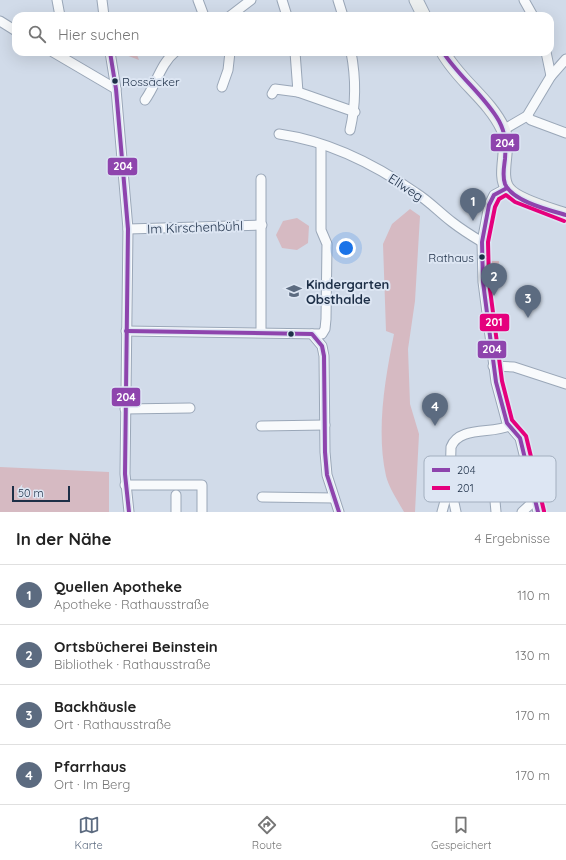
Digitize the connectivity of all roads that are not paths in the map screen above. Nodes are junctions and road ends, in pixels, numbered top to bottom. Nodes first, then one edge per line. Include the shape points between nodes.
1 (57, 0) edge
2 (102, 0) edge
3 (198, 0) edge
4 (251, 0) edge
5 (282, 0) edge
6 (338, 0) edge
7 (416, 0) edge
8 (524, 0) edge
9 (59, 12) edge
10 (104, 12) edge
11 (202, 12) edge
12 (235, 12) edge
13 (285, 12) edge
14 (342, 12) edge
15 (422, 12) edge
16 (531, 12) edge
17 (0, 22) edge
18 (12, 29) edge
19 (65, 56) edge
20 (111, 56) edge
21 (170, 56) edge
22 (230, 56) edge
23 (295, 56) edge
24 (352, 56) edge
25 (446, 56) edge
26 (547, 56) edge
27 (566, 59) edge
28 (551, 76) junction
29 (222, 87) dead end
30 (116, 89) junction
31 (298, 92) junction
32 (272, 94) dead end
33 (145, 100) dead end
34 (354, 112) junction
35 (527, 116) junction
36 (350, 130) dead end
37 (503, 130) junction
38 (566, 133) edge
39 (279, 134) dead end
40 (321, 145) junction
41 (261, 179) dead end
42 (507, 188) junction
43 (566, 215) edge
44 (262, 225) junction
45 (128, 229) junction
46 (482, 242) junction
47 (126, 331) junction
48 (262, 332) junction
49 (312, 334) junction
50 (493, 366) junction
51 (566, 384) edge
52 (190, 408) dead end
53 (125, 409) junction
54 (325, 425) junction
55 (261, 426) dead end
56 (509, 426) junction
57 (451, 456) edge
58 (524, 456) edge
59 (125, 485) junction
60 (176, 495) dead end
61 (262, 497) dead end
62 (334, 498) junction
63 (445, 502) edge
64 (454, 502) edge
65 (495, 502) edge
66 (533, 502) edge
67 (536, 502) edge
68 (129, 512) edge
69 (176, 512) edge
70 (202, 512) edge
71 (339, 512) edge
72 (442, 512) edge
73 (456, 512) edge
74 (496, 512) edge
75 (522, 512) edge
76 (538, 512) edge

1 - 9 street
2 - 10 street
3 - 11 street
4 - 12 street
5 - 13 street
6 - 14 street
7 - 15 street
8 - 16 street
17 - 18 street
19 - 30 street
20 - 30 street
21 - 33 street
22 - 29 street
23 - 31 street
24 - 34 street
25 - 37 street via 454,69 484,101
26 - 28 street
27 - 28 street
28 - 35 street
30 - 45 street
31 - 32 street via 275,89
31 - 34 street
34 - 36 street
35 - 37 street
35 - 38 street via 531,120
37 - 42 street via 506,142 504,177
39 - 40 street, Ellweg
40 - 46 street, Ellweg via 350,155 390,176 418,193 453,223
40 - 49 street via 321,230 326,244 326,319 322,334
41 - 44 street
42 - 43 street via 518,197
42 - 46 street via 491,199
44 - 45 street, Im Kirschenbühl
44 - 48 street
45 - 47 street
46 - 50 street via 482,277
47 - 48 street
47 - 53 street
48 - 49 street
49 - 54 street via 322,346 324,356
50 - 51 street via 525,369
50 - 56 street
52 - 53 street
53 - 59 street
54 - 55 street
54 - 62 street via 327,475
56 - 57 street via 458,437 451,447
56 - 58 street via 520,438
59 - 68 street
59 - 70 street via 202,485
60 - 69 street
61 - 62 street
62 - 71 street
63 - 72 street
64 - 73 street
65 - 74 street
66 - 75 street
67 - 76 street

